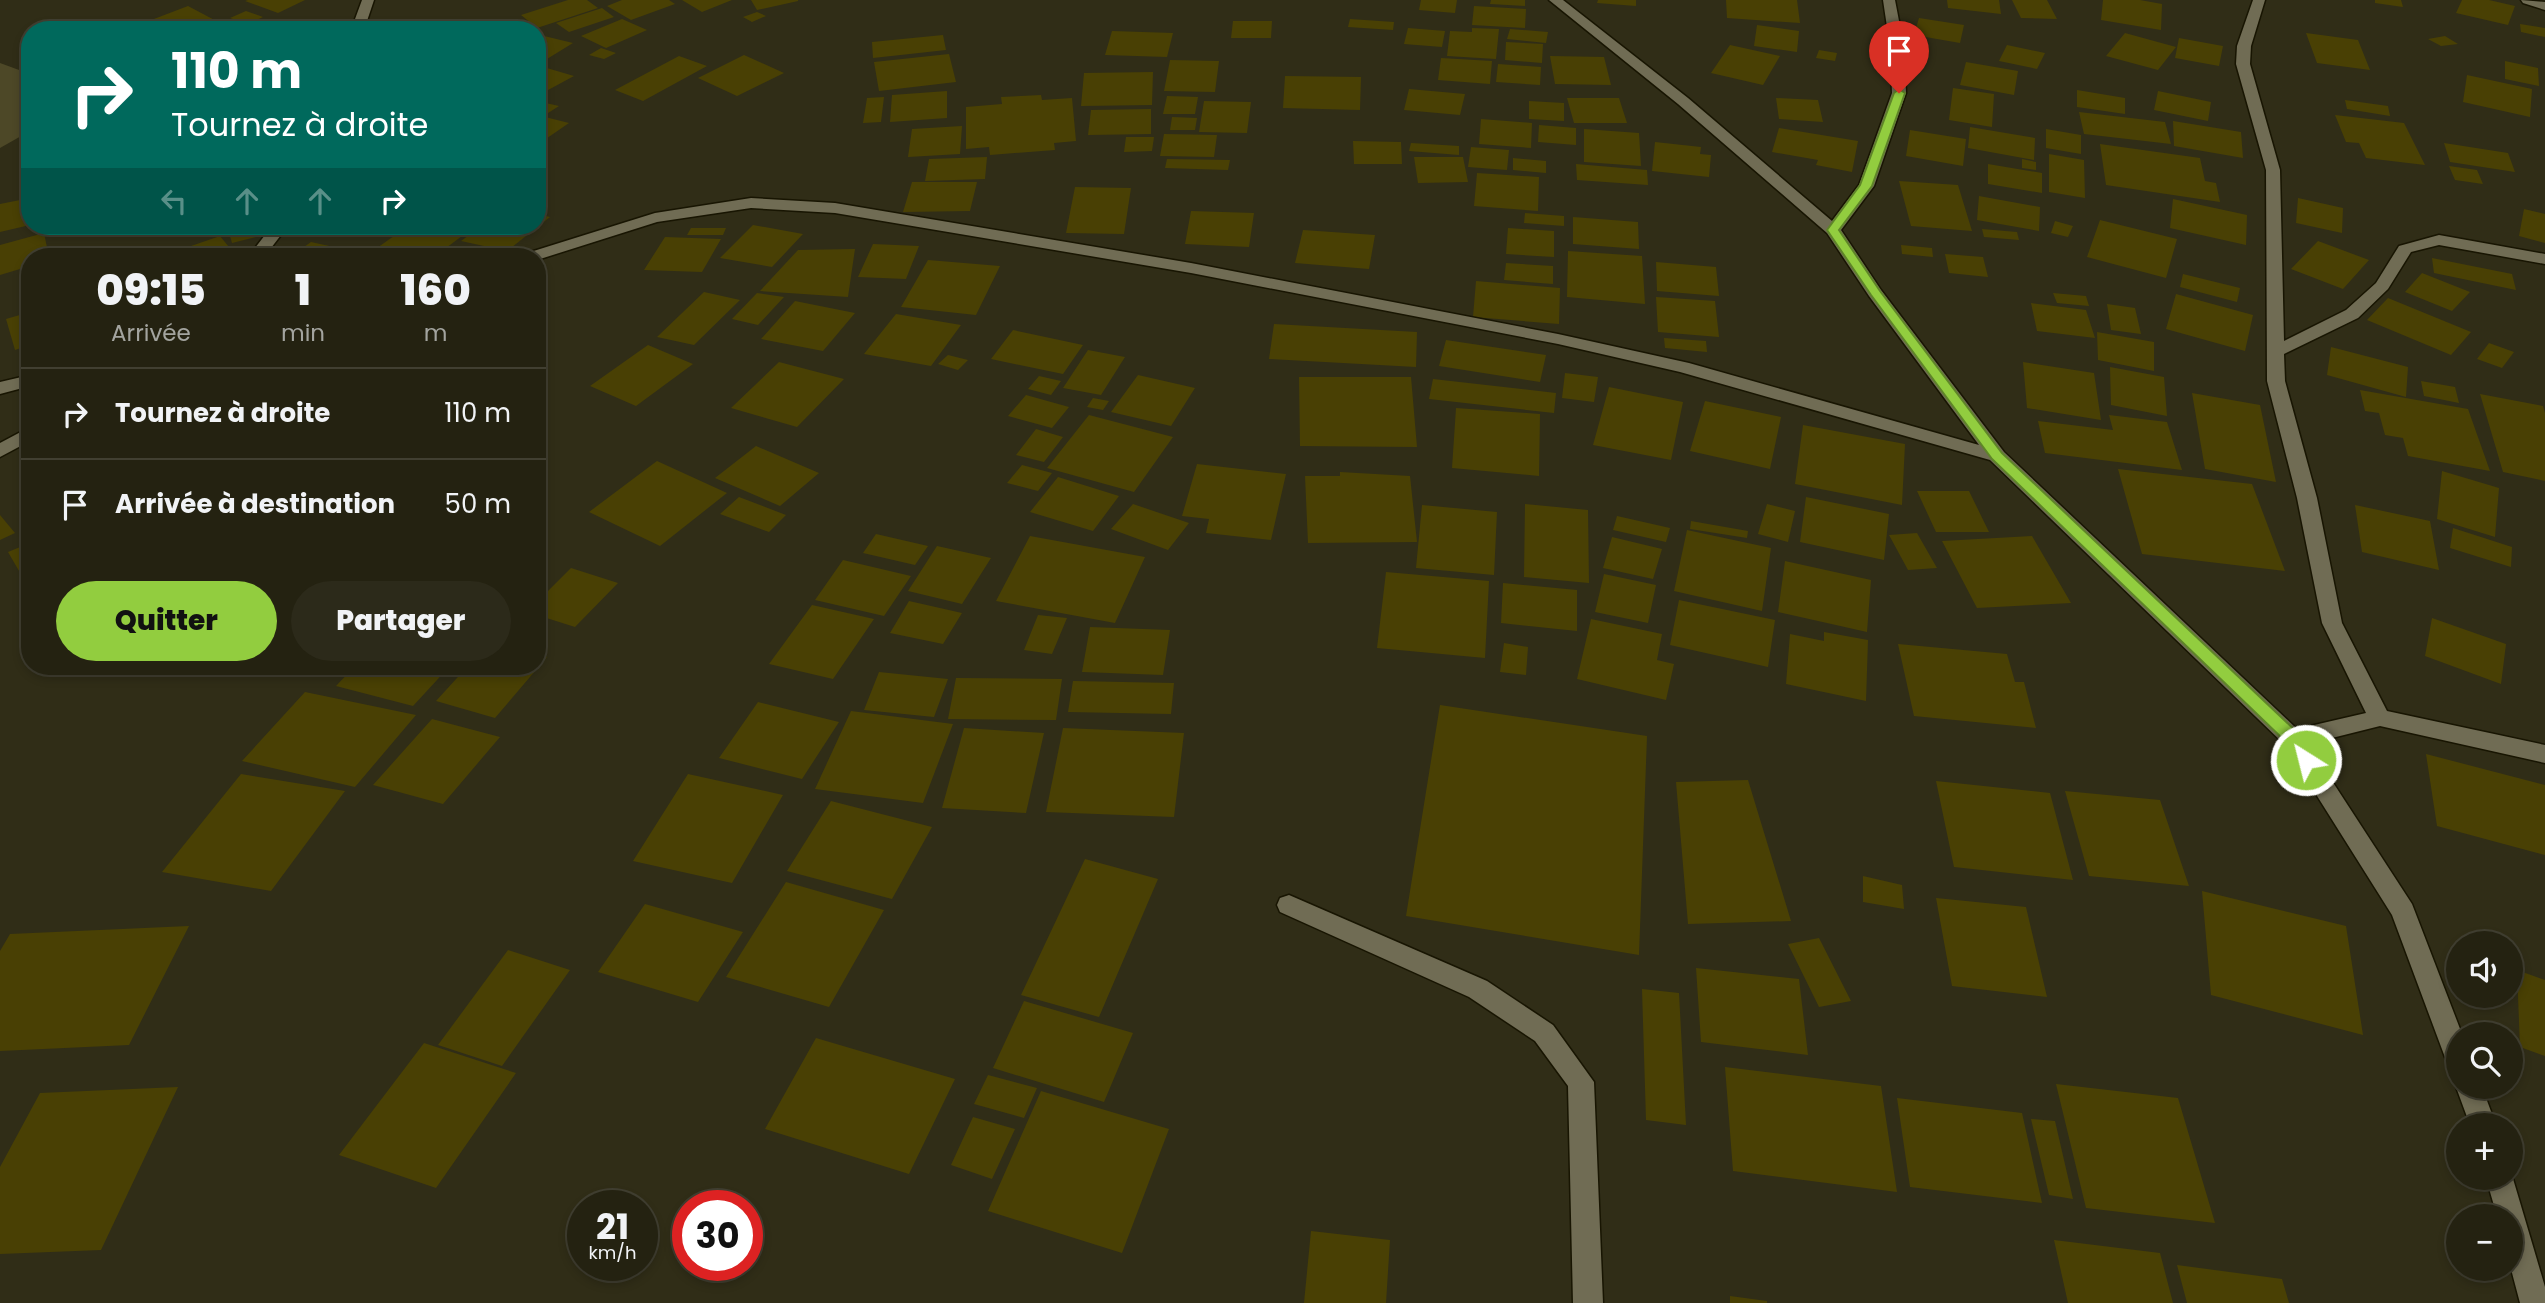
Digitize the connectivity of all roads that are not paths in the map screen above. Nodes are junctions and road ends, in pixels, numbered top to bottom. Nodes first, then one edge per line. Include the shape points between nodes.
1 (368, 0) edge
2 (1555, 0) edge
3 (1889, 0) edge
4 (2259, 0) edge
5 (2527, 0) edge
6 (2545, 6) edge
7 (360, 21) edge
8 (1833, 230) junction
9 (546, 252) edge
10 (2545, 259) edge
11 (2276, 351) junction
12 (21, 382) edge
13 (0, 388) edge
14 (21, 438) edge
15 (0, 451) edge
16 (1997, 456) junction
17 (2380, 718) junction
18 (2293, 739) junction
19 (2545, 754) edge
20 (1289, 905) dead end
21 (2446, 1025) edge
22 (2523, 1260) edge
23 (1588, 1303) edge
24 (2535, 1303) edge

1 - 7 street
2 - 8 street via 1683,101
3 - 8 street via 1899,93 1866,186
4 - 11 street via 2244,46 2244,64 2273,170
5 - 6 street
8 - 16 street
9 - 16 street via 655,218 751,203 835,208 1191,268 1558,339 1683,367
10 - 11 street via 2439,240 2405,249 2382,286 2352,314
11 - 17 street via 2276,381 2307,498 2332,624
12 - 13 street
14 - 15 street
16 - 18 street
17 - 18 street
17 - 19 street
18 - 21 street via 2403,911
20 - 23 street via 1478,989 1544,1033 1581,1082
22 - 24 street

